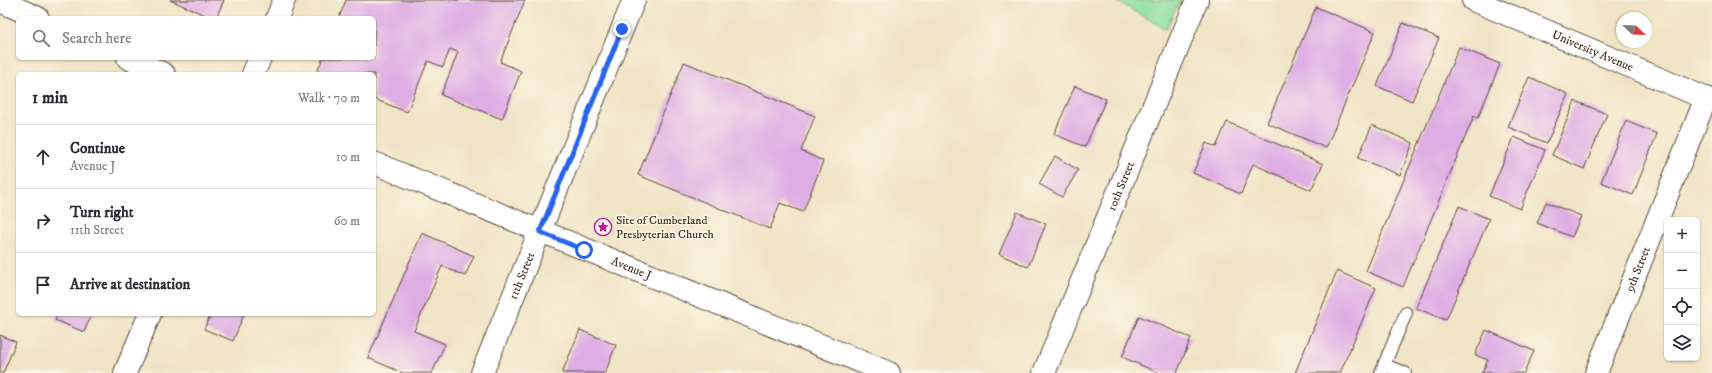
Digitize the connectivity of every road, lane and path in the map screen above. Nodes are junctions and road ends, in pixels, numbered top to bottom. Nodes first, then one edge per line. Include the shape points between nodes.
1 (284, 0) edge
2 (634, 0) edge
3 (1197, 0) edge
4 (1473, 0) edge
5 (0, 1) edge
6 (34, 16) edge
7 (278, 16) edge
8 (132, 60) edge
9 (259, 60) edge
10 (160, 72) edge
11 (254, 72) edge
12 (1709, 99) edge
13 (376, 164) edge
14 (540, 232) junction
15 (1406, 313) dead end
16 (149, 316) edge
17 (1382, 369) edge
18 (125, 373) edge
19 (482, 373) edge
20 (889, 373) edge
21 (1044, 373) edge
22 (1405, 373) edge
23 (1596, 373) edge

1 - 7 street
2 - 14 street, 11th Street
3 - 21 street, 10th Street
4 - 12 street, University Avenue
5 - 6 street
8 - 10 street
9 - 11 street
12 - 23 street, 9th Street
13 - 14 street, Avenue J
14 - 19 street, 11th Street
14 - 20 street, Avenue J
15 - 17 lane
16 - 18 street
17 - 22 lane

